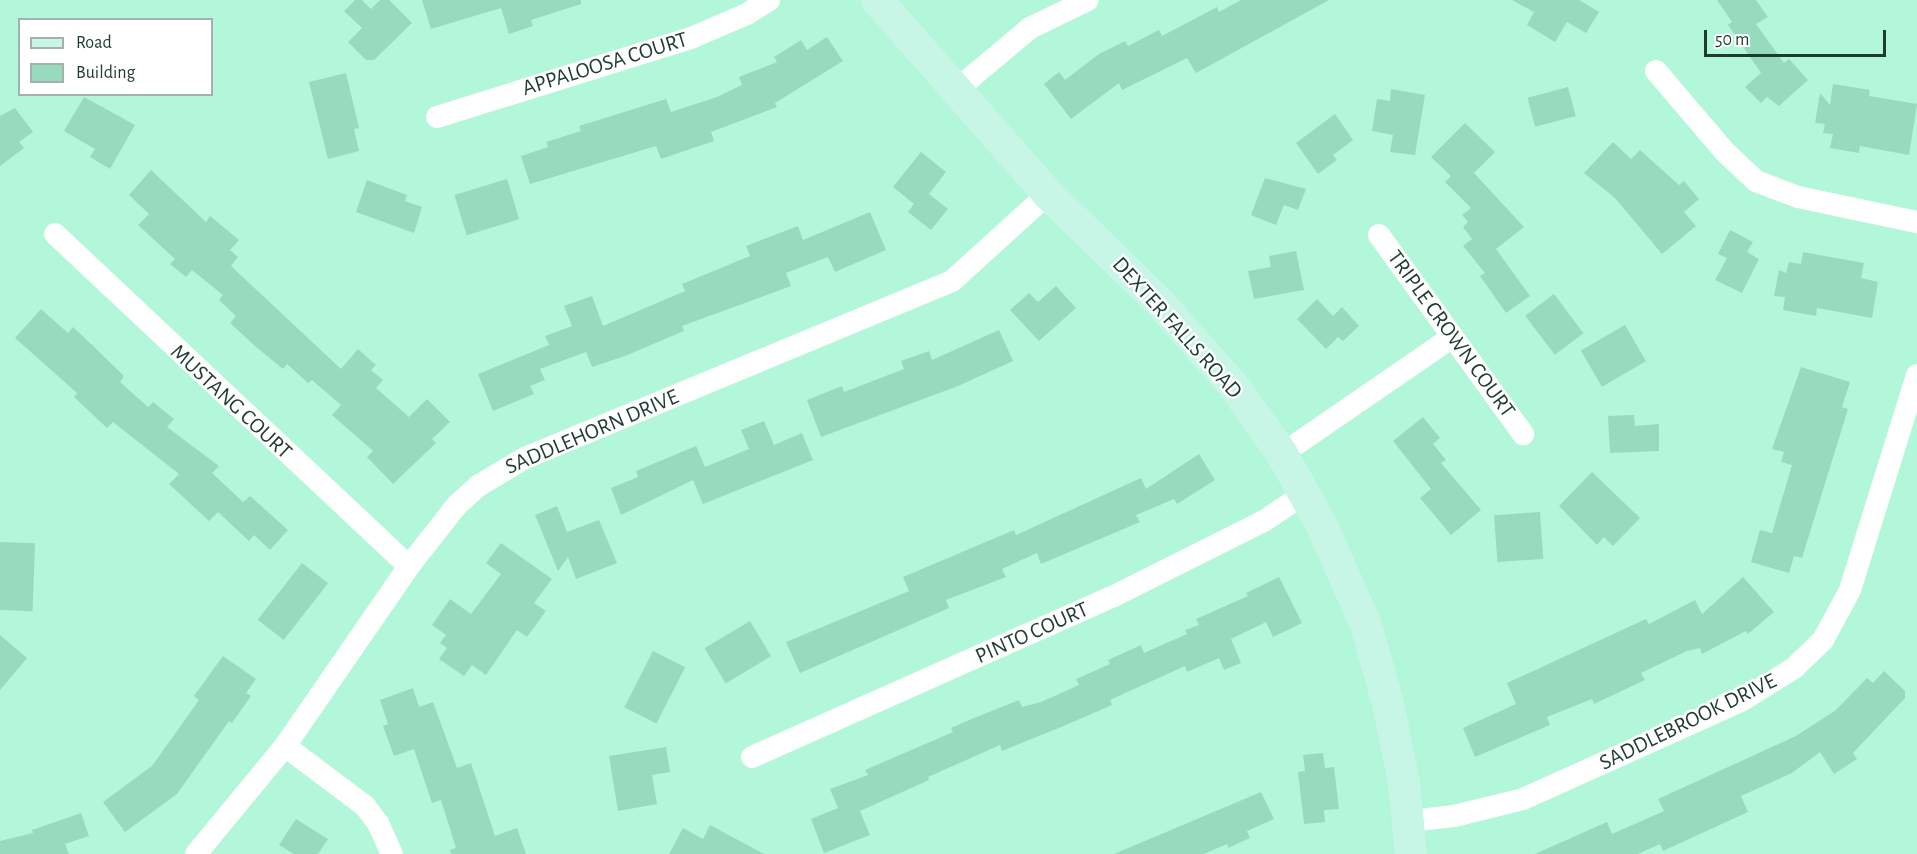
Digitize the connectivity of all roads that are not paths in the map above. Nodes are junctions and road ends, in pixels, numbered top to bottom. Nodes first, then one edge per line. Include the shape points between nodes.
1 (769, 0) edge
2 (878, 0) edge
3 (1088, 0) edge
4 (1656, 71) dead end
5 (955, 91) junction
6 (437, 117) dead end
7 (1048, 194) junction
8 (1917, 222) edge
9 (55, 234) dead end
10 (1379, 235) dead end
11 (1452, 338) junction
12 (1917, 375) edge
13 (1523, 434) dead end
14 (1282, 454) junction
15 (1304, 494) junction
16 (409, 567) junction
17 (285, 746) junction
18 (752, 757) dead end
19 (1409, 821) junction
20 (196, 854) edge
21 (392, 854) edge
22 (1411, 854) edge

1 - 6 street, APPALOOSA COURT via 692,38
2 - 5 street, DEXTER FALLS ROAD
3 - 5 street via 1030,28
4 - 8 street via 1724,151 1756,181 1798,197
5 - 7 street, DEXTER FALLS ROAD
7 - 14 street, DEXTER FALLS ROAD via 1158,301 1236,389
7 - 16 street, SADDLEHORN DRIVE via 952,281 499,471 457,505
9 - 16 street, MUSTANG COURT
10 - 11 street, TRIPLE CROWN COURT
11 - 13 street, TRIPLE CROWN COURT
11 - 14 street
12 - 19 street, SADDLEBROOK DRIVE via 1850,590 1823,640 1794,668 1741,701 1523,799 1454,816
14 - 15 street, DEXTER FALLS ROAD
15 - 18 street, PINTO COURT via 1264,521 1114,596
15 - 19 street, DEXTER FALLS ROAD via 1366,625 1388,704
16 - 17 street, SADDLEHORN DRIVE
17 - 20 street, SADDLEHORN DRIVE
17 - 21 street via 365,806
19 - 22 street, DEXTER FALLS ROAD

